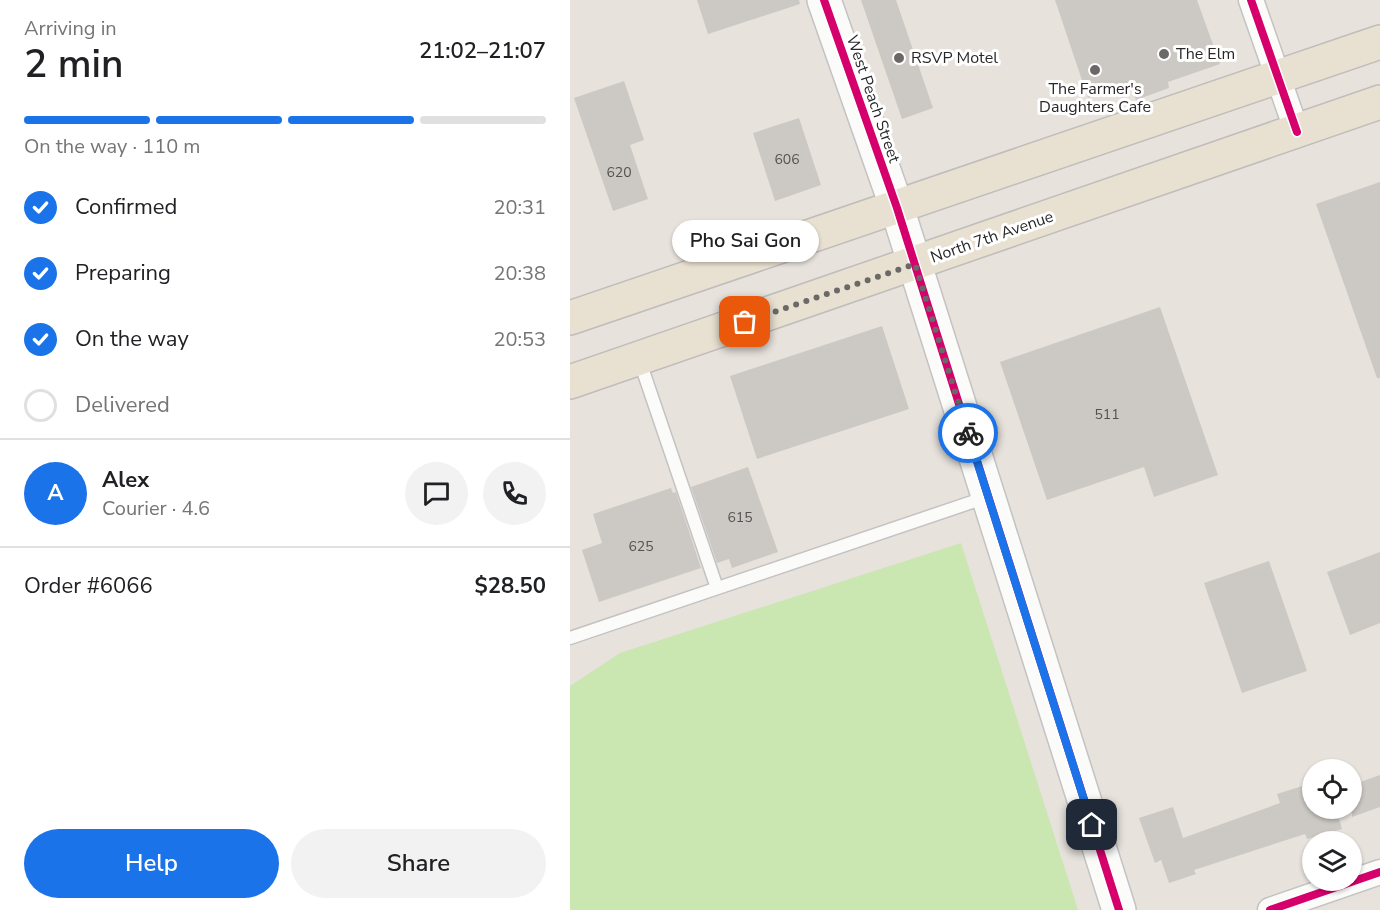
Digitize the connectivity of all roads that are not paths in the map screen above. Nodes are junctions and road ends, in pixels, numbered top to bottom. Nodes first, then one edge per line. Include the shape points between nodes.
1 (824, 0) edge
2 (1251, 0) edge
3 (1380, 42) edge
4 (1278, 76) junction
5 (1380, 102) edge
6 (1297, 132) junction
7 (897, 208) junction
8 (915, 264) junction
9 (570, 318) edge
10 (639, 358) junction
11 (570, 382) edge
12 (989, 497) junction
13 (717, 588) junction
14 (570, 638) edge
15 (1380, 872) edge
16 (1119, 910) edge
17 (1270, 910) edge

1 - 7 main road, West Peach Street
2 - 4 street
3 - 4 main road
4 - 6 street
4 - 7 main road
5 - 6 main road, North 7th Avenue
6 - 8 main road, North 7th Avenue
7 - 8 main road, West Peach Street
7 - 9 main road
8 - 10 main road, North 7th Avenue
8 - 12 main road, West Peach Street
10 - 11 main road, North 7th Avenue
10 - 13 lane
12 - 13 lane
12 - 16 main road, West Peach Street
13 - 14 lane
15 - 17 street

